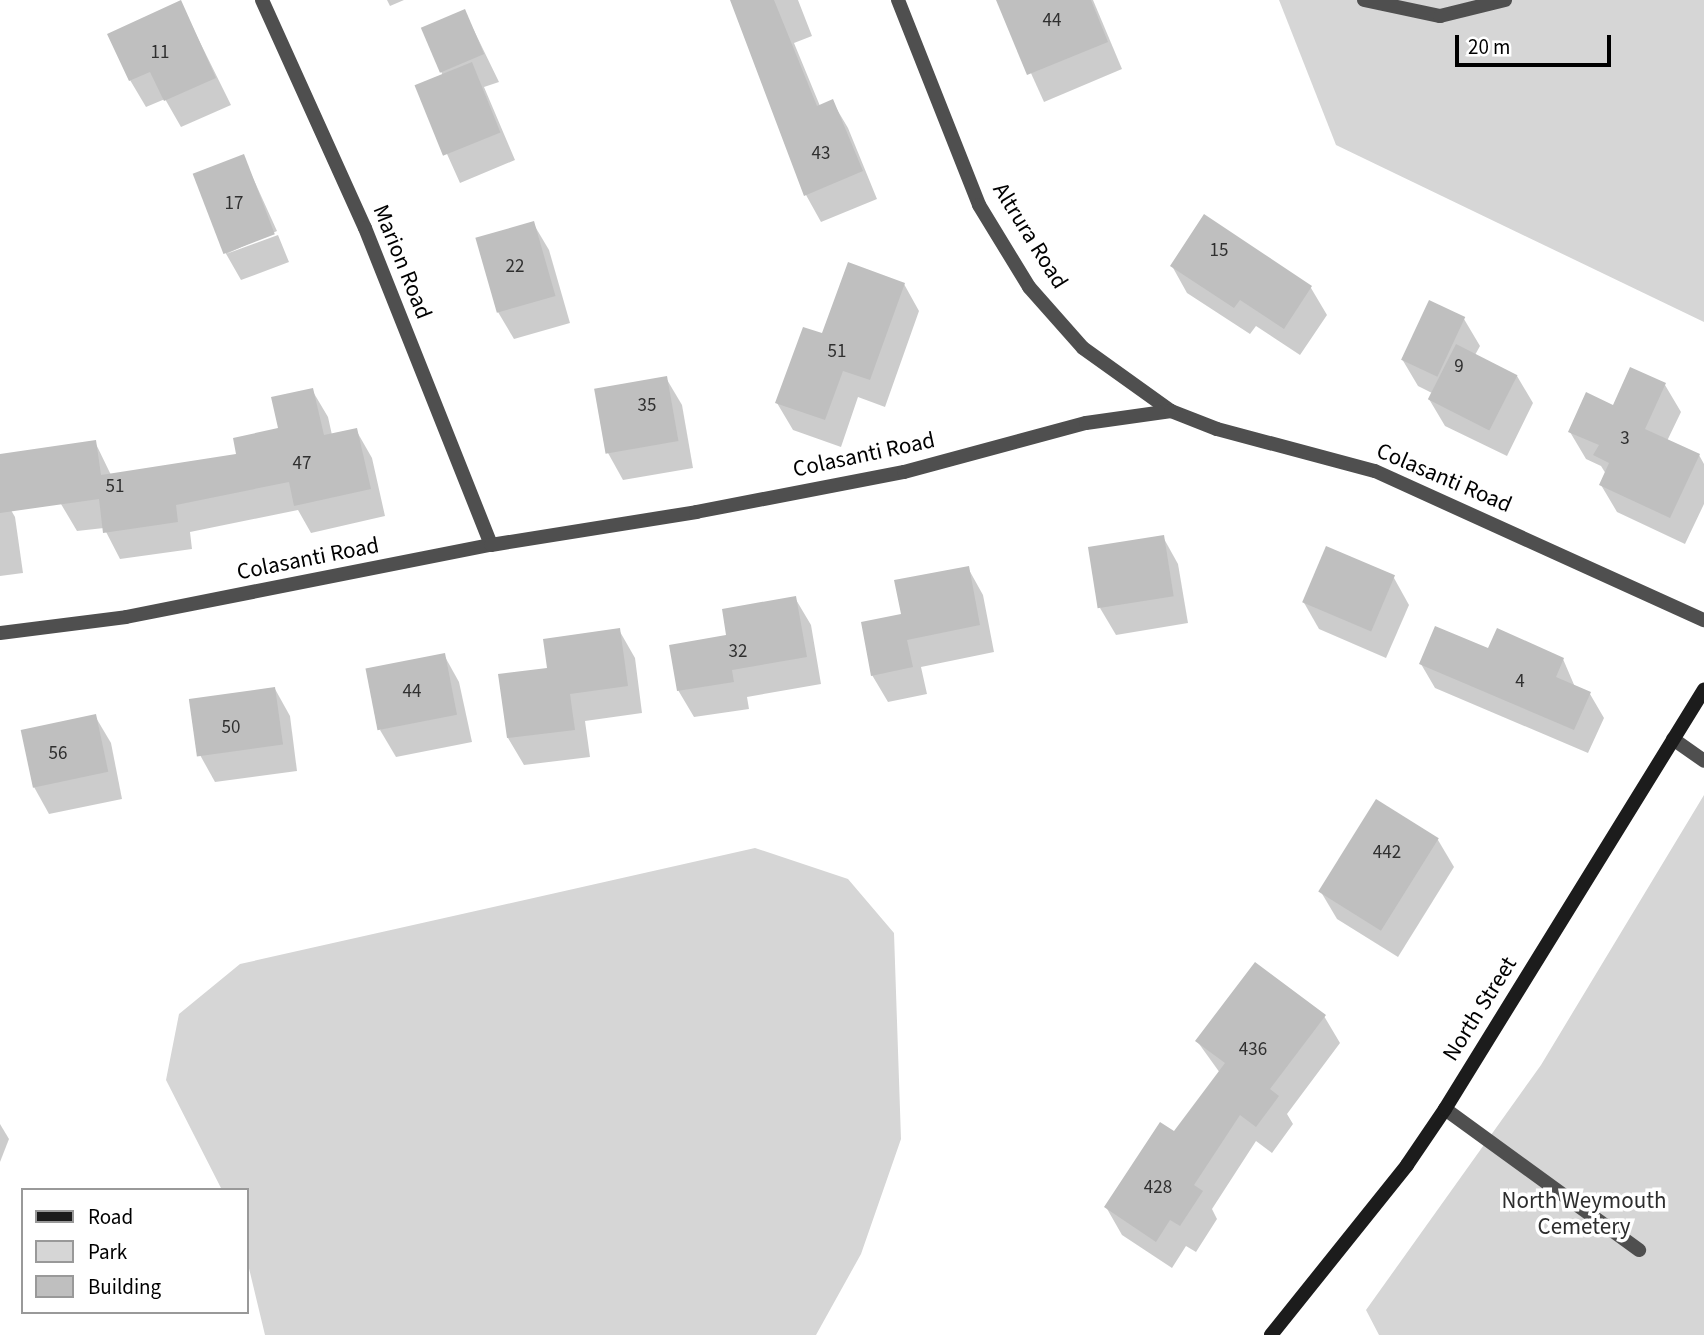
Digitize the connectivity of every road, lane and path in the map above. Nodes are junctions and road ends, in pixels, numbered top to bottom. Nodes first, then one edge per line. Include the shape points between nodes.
1 (262, 0) edge
2 (898, 0) edge
3 (1364, 0) edge
4 (1505, 0) edge
5 (1171, 411) junction
6 (491, 545) junction
7 (1704, 620) edge
8 (0, 633) edge
9 (1704, 690) edge
10 (1673, 739) junction
11 (1704, 761) edge
12 (1445, 1109) junction
13 (1640, 1250) dead end
14 (1271, 1335) edge

1 - 6 street, Marion Road via 365,228
2 - 5 street, Altrura Road via 979,205 1029,287 1083,348
3 - 4 street via 1440,16
5 - 6 street, Colasanti Road via 1086,423 890,474
5 - 7 street, Colasanti Road via 1217,429 1375,471
6 - 8 street, Colasanti Road via 126,617
9 - 10 street, North Street
10 - 11 street
10 - 12 street, North Street
12 - 13 street
12 - 14 street, North Street via 1398,1176

